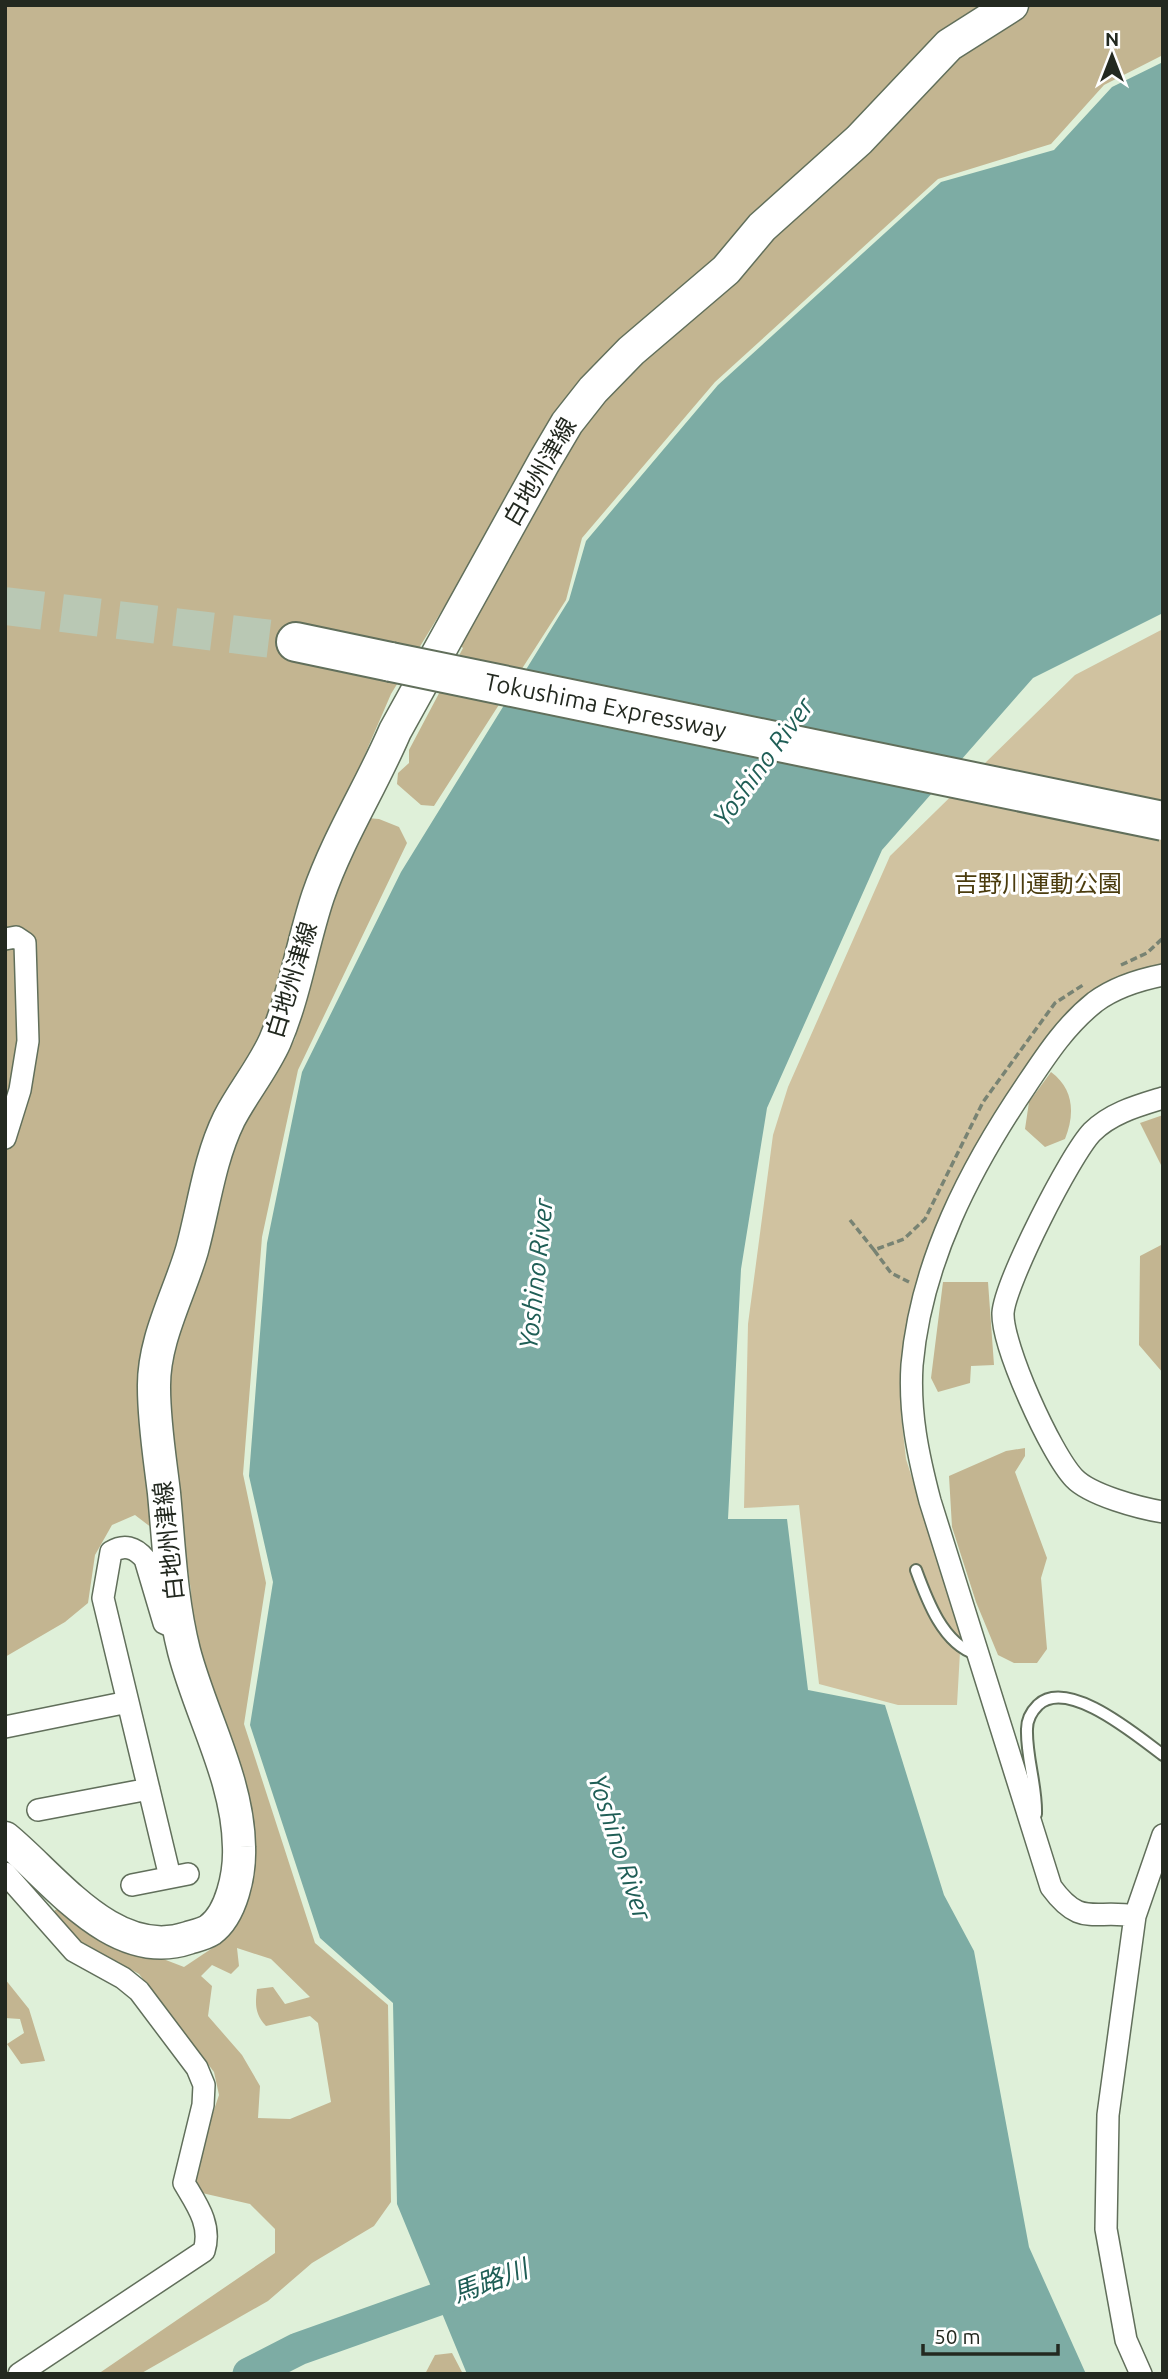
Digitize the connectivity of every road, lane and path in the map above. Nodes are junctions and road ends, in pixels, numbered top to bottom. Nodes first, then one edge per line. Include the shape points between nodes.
1 (1012, 5) edge
2 (296, 642) tunnel mouth
3 (1163, 821) edge
4 (1163, 938) edge
5 (5, 939) edge
6 (1134, 957) dead end
7 (1163, 975) edge
8 (1163, 1098) edge
9 (5, 1138) edge
10 (874, 1250) dead end
11 (928, 1289) junction
12 (1163, 1512) edge
13 (916, 1570) dead end
14 (180, 1630) junction
15 (976, 1654) junction
16 (128, 1702) junction
17 (5, 1727) edge
18 (1163, 1755) edge
19 (149, 1789) junction
20 (38, 1810) dead end
21 (1030, 1827) junction
22 (1163, 1835) edge
23 (5, 1838) edge
24 (5, 1872) edge
25 (132, 1885) dead end
26 (1135, 1916) junction
27 (19, 2374) edge
28 (1141, 2374) edge

1 - 14 main road, 白地州津線 via 949,45 859,140 762,227 726,270 631,351 593,390 544,462 394,731 317,899 290,1001 273,1045 229,1119 160,1343 153,1385
2 - 3 highway, Tokushima Expressway, bridge
4 - 6 path via 1147,953
5 - 9 street via 16,937 25,943 28,1041 20,1090
7 - 11 street via 1106,994 1056,1041 1003,1119 963,1190 943,1236
8 - 12 street via 1109,1118 1082,1144 1012,1278 1003,1314 1008,1348 1073,1477 1089,1490
10 - 11 path via 891,1273
11 - 15 street via 913,1363 914,1442
13 - 15 lane via 947,1634 964,1650
14 - 16 street via 164,1623 145,1559 138,1551 128,1547 111,1552 103,1598
14 - 23 main road, 白地州津線 via 226,1775 239,1844 227,1909 209,1930 177,1941 151,1941 121,1932 90,1915
15 - 21 street
16 - 17 street
16 - 19 street
18 - 21 lane via 1111,1717 1063,1695 1050,1697 1028,1720 1036,1813
19 - 20 street
19 - 25 street via 179,1875
21 - 26 street via 1051,1888 1066,1908 1094,1917
22 - 26 street
24 - 27 street via 74,1951 139,1991 197,2068 204,2085 184,2183 203,2215 208,2238 204,2251
26 - 28 street via 1108,2115 1106,2229 1126,2340

